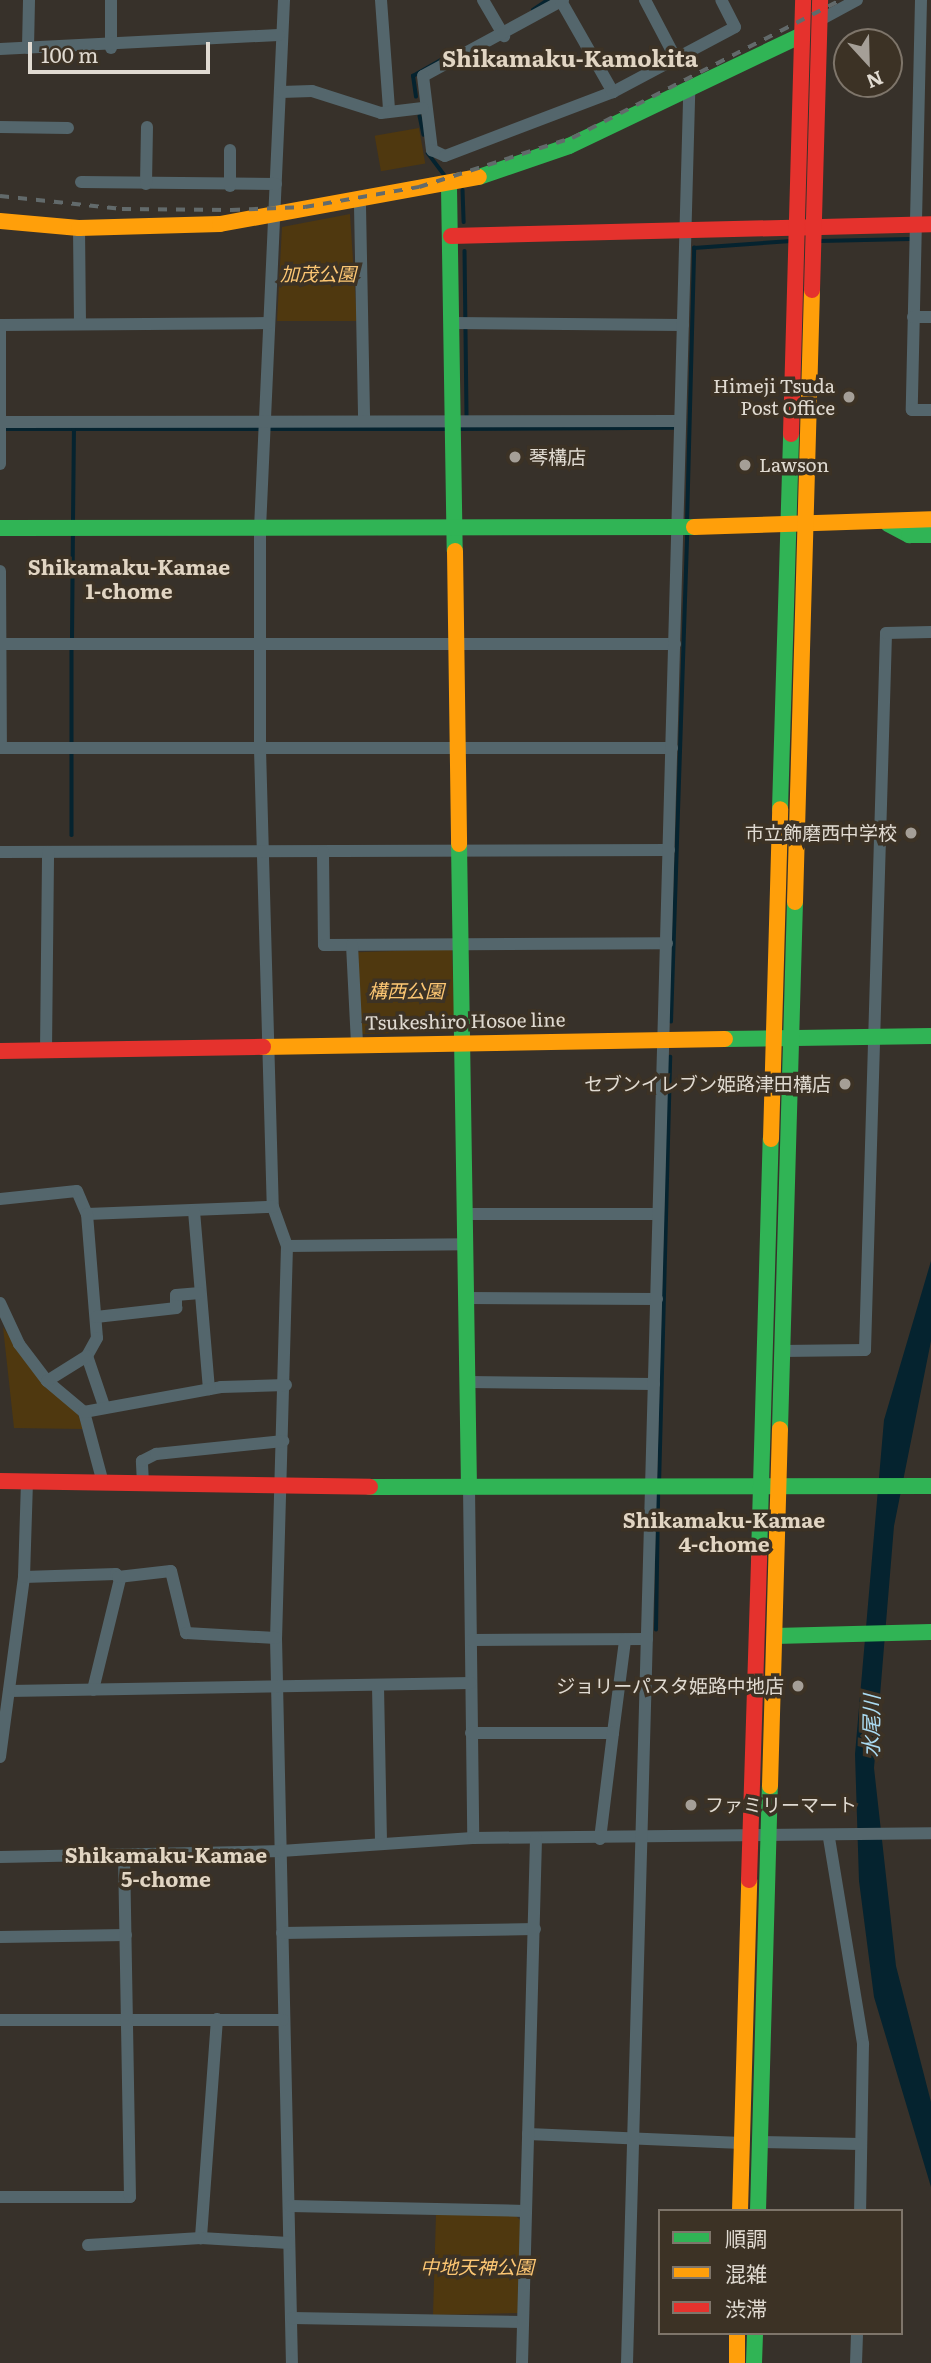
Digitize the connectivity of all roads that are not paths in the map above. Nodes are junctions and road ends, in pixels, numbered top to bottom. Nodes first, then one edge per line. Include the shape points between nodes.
1 (29, 0) edge
2 (111, 0) edge
3 (284, 0) edge
4 (381, 0) edge
5 (483, 0) edge
6 (645, 0) edge
7 (721, 0) edge
8 (803, 0) edge
9 (820, 0) edge
10 (857, 0) edge
11 (921, 0) edge
12 (556, 2) edge
13 (820, 20) junction
14 (500, 32) junction
15 (926, 32) edge
16 (279, 35) junction
17 (802, 36) junction
18 (28, 48) junction
19 (111, 48) junction
20 (0, 49) edge
21 (676, 59) junction
22 (281, 92) junction
23 (613, 92) junction
24 (689, 94) junction
25 (423, 108) junction
26 (389, 110) junction
27 (925, 125) edge
28 (0, 127) edge
29 (146, 127) dead end
30 (68, 128) dead end
31 (230, 150) dead end
32 (81, 182) dead end
33 (146, 184) junction
34 (276, 184) junction
35 (230, 186) junction
36 (449, 187) junction
37 (360, 206) junction
38 (275, 219) junction
39 (0, 221) edge
40 (923, 224) edge
41 (795, 226) junction
42 (815, 227) junction
43 (79, 228) junction
44 (687, 229) junction
45 (451, 236) junction
46 (914, 317) junction
47 (931, 317) edge
48 (80, 323) junction
49 (269, 323) junction
50 (453, 323) junction
51 (683, 325) junction
52 (931, 410) edge
53 (364, 420) junction
54 (452, 421) junction
55 (680, 421) junction
56 (0, 422) edge
57 (263, 422) junction
58 (0, 464) edge
59 (931, 519) edge
60 (888, 524) junction
61 (806, 525) junction
62 (678, 527) junction
63 (787, 527) junction
64 (0, 528) edge
65 (260, 528) junction
66 (454, 528) junction
67 (931, 535) edge
68 (0, 572) edge
69 (931, 632) edge
70 (261, 643) junction
71 (1, 644) edge
72 (457, 644) junction
73 (675, 644) junction
74 (1, 748) edge
75 (672, 748) junction
76 (260, 749) junction
77 (459, 749) junction
78 (669, 850) junction
79 (460, 851) junction
80 (0, 852) edge
81 (48, 852) junction
82 (262, 852) junction
83 (323, 852) junction
84 (462, 942) junction
85 (667, 943) junction
86 (352, 944) junction
87 (931, 1036) edge
88 (875, 1037) junction
89 (774, 1039) junction
90 (793, 1039) junction
91 (664, 1040) junction
92 (463, 1042) junction
93 (272, 1043) junction
94 (357, 1043) junction
95 (46, 1050) junction
96 (0, 1051) edge
97 (0, 1199) edge
98 (273, 1207) junction
99 (194, 1211) junction
100 (87, 1214) junction
101 (466, 1214) junction
102 (658, 1214) junction
103 (466, 1244) junction
104 (287, 1246) junction
105 (200, 1293) junction
106 (467, 1298) junction
107 (657, 1298) junction
108 (0, 1303) edge
109 (96, 1317) junction
110 (782, 1351) junction
111 (87, 1356) junction
112 (47, 1381) junction
113 (468, 1382) junction
114 (654, 1384) junction
115 (286, 1385) junction
116 (209, 1389) junction
117 (104, 1406) junction
118 (84, 1412) junction
119 (283, 1441) junction
120 (0, 1481) edge
121 (27, 1482) junction
122 (103, 1483) junction
123 (144, 1483) junction
124 (278, 1486) junction
125 (931, 1486) edge
126 (469, 1487) junction
127 (759, 1488) junction
128 (780, 1489) junction
129 (651, 1491) junction
130 (24, 1577) junction
131 (118, 1577) junction
132 (931, 1632) edge
133 (775, 1636) junction
134 (276, 1638) junction
135 (647, 1639) junction
136 (471, 1640) junction
137 (625, 1640) junction
138 (471, 1683) junction
139 (378, 1686) junction
140 (276, 1688) junction
141 (93, 1690) junction
142 (9, 1692) junction
143 (613, 1733) junction
144 (471, 1734) junction
145 (0, 1757) edge
146 (931, 1833) edge
147 (473, 1838) junction
148 (536, 1838) junction
149 (749, 1838) junction
150 (767, 1838) junction
151 (829, 1838) junction
152 (600, 1839) junction
153 (642, 1840) junction
154 (381, 1844) junction
155 (281, 1851) junction
156 (124, 1855) junction
157 (0, 1857) edge
158 (535, 1929) junction
159 (282, 1933) junction
160 (126, 1935) junction
161 (0, 1937) edge
162 (128, 2016) junction
163 (217, 2019) junction
164 (0, 2020) edge
165 (284, 2020) junction
166 (528, 2134) junction
167 (634, 2138) junction
168 (761, 2142) junction
169 (742, 2143) junction
170 (861, 2144) junction
171 (0, 2197) edge
172 (290, 2206) junction
173 (740, 2209) edge
174 (758, 2209) edge
175 (860, 2209) edge
176 (525, 2211) junction
177 (201, 2238) junction
178 (289, 2243) junction
179 (88, 2245) dead end
180 (292, 2318) junction
181 (523, 2322) junction
182 (737, 2335) edge
183 (755, 2335) edge
184 (857, 2335) edge
185 (292, 2363) edge
186 (522, 2363) edge
187 (627, 2363) edge
188 (737, 2363) edge
189 (754, 2363) edge
190 (856, 2363) edge

1 - 18 street
2 - 19 street
3 - 16 street
4 - 26 street
5 - 14 street
6 - 21 street
7 - 21 street via 735,27
8 - 17 street
9 - 13 street
10 - 13 street
11 - 15 street
12 - 14 street
12 - 23 street
13 - 42 street
14 - 25 street via 423,76
15 - 27 street
16 - 19 street
16 - 22 street
17 - 24 street
17 - 41 street
18 - 19 street
18 - 20 street
21 - 23 street
22 - 26 street via 312,91 381,113
22 - 34 street
23 - 25 street via 445,156 432,150
24 - 36 street via 569,146
24 - 44 street
25 - 26 street
27 - 40 street
28 - 30 street
29 - 33 street
31 - 35 street
32 - 33 street
33 - 35 street
34 - 35 street
34 - 38 street
36 - 37 street
36 - 45 street
37 - 38 street
37 - 53 street
38 - 43 street
38 - 49 street
39 - 43 street
40 - 42 street
40 - 46 street
41 - 42 street
41 - 44 street
41 - 63 street
42 - 61 street
43 - 48 street
44 - 45 street
44 - 51 street
45 - 50 street
46 - 47 street
46 - 52 street via 912,410
48 - 49 street
48 - 56 street via 0,324
49 - 57 street
50 - 51 street
50 - 54 street
51 - 55 street
53 - 54 street
53 - 57 street
54 - 55 street
54 - 66 street
55 - 62 street
56 - 57 street
56 - 58 street
57 - 65 street
59 - 60 street
60 - 61 street
60 - 67 street via 909,535
61 - 63 street
61 - 90 street
62 - 63 street
62 - 66 street
62 - 73 street
63 - 89 street
64 - 65 street
65 - 66 street
65 - 70 street
66 - 72 street
68 - 71 street
69 - 88 street via 886,633
70 - 71 street
70 - 72 street
70 - 76 street
71 - 74 street
72 - 73 street
72 - 77 street
73 - 75 street
74 - 76 street
75 - 77 street
75 - 78 street
76 - 77 street
76 - 82 street
77 - 79 street
78 - 79 street
78 - 85 street
79 - 83 street
79 - 84 street
80 - 81 street
81 - 82 street
81 - 95 street
82 - 83 street
82 - 93 street
83 - 86 street via 324,945
84 - 85 street
84 - 86 street
84 - 92 street
85 - 91 street
86 - 94 street
87 - 88 street, Tsukeshiro Hosoe line
88 - 90 street, Tsukeshiro Hosoe line
88 - 110 street via 865,1350
89 - 90 street, Tsukeshiro Hosoe line
89 - 91 street, Tsukeshiro Hosoe line
89 - 127 street
90 - 110 street
91 - 92 street, Tsukeshiro Hosoe line
91 - 102 street
92 - 94 street, Tsukeshiro Hosoe line
92 - 101 street
93 - 94 street, Tsukeshiro Hosoe line
93 - 95 street, Tsukeshiro Hosoe line
93 - 98 street
95 - 96 street, Tsukeshiro Hosoe line
97 - 100 street via 77,1191
98 - 99 street
98 - 104 street
99 - 100 street
99 - 105 street
100 - 109 street
101 - 102 street
101 - 103 street
102 - 107 street
103 - 104 street
103 - 106 street
104 - 115 street
105 - 109 street via 176,1295 176,1308
105 - 116 street
106 - 107 street
106 - 113 street
107 - 114 street
108 - 112 street
109 - 111 street via 94,1353
110 - 128 street
111 - 112 street
111 - 117 street
112 - 118 street
113 - 114 street
113 - 126 street
114 - 129 street
115 - 116 street
115 - 119 street
116 - 117 street
117 - 118 street
118 - 122 street
119 - 123 street via 156,1454 142,1461
119 - 124 street
120 - 121 street
121 - 122 street
121 - 130 street
122 - 123 street
123 - 124 street
124 - 126 street
124 - 134 street
125 - 128 street
126 - 129 street
126 - 136 street
127 - 128 street
127 - 129 street
127 - 149 street
128 - 133 street
129 - 135 street
130 - 131 street
130 - 142 street
131 - 134 street via 171,1571 186,1633
131 - 141 street
132 - 133 street
133 - 150 street
134 - 140 street
135 - 137 street
135 - 153 street
136 - 137 street
136 - 138 street
137 - 143 street
138 - 139 street
138 - 144 street
139 - 140 street
139 - 154 street
140 - 141 street
140 - 155 street
141 - 142 street
142 - 145 street
143 - 144 street
143 - 152 street
144 - 147 street
146 - 151 street
147 - 148 street
147 - 154 street
148 - 152 street
148 - 158 street
149 - 150 street
149 - 153 street
149 - 169 street
150 - 151 street
150 - 168 street
151 - 170 street via 863,2045
152 - 153 street
153 - 167 street
154 - 155 street
155 - 156 street
155 - 159 street
156 - 157 street
156 - 160 street
158 - 159 street
158 - 166 street
159 - 165 street
160 - 161 street
160 - 162 street
162 - 163 street
162 - 164 street
162 - 171 street via 130,2197
163 - 165 street
163 - 177 street
165 - 172 street
166 - 167 street
166 - 176 street
167 - 169 street
167 - 187 street
168 - 170 street
168 - 174 street
169 - 173 street
170 - 175 street
172 - 176 street
172 - 178 street
176 - 181 street
177 - 178 street
177 - 179 street
178 - 180 street
180 - 181 street
180 - 185 street
181 - 186 street
182 - 188 street
183 - 189 street
184 - 190 street

